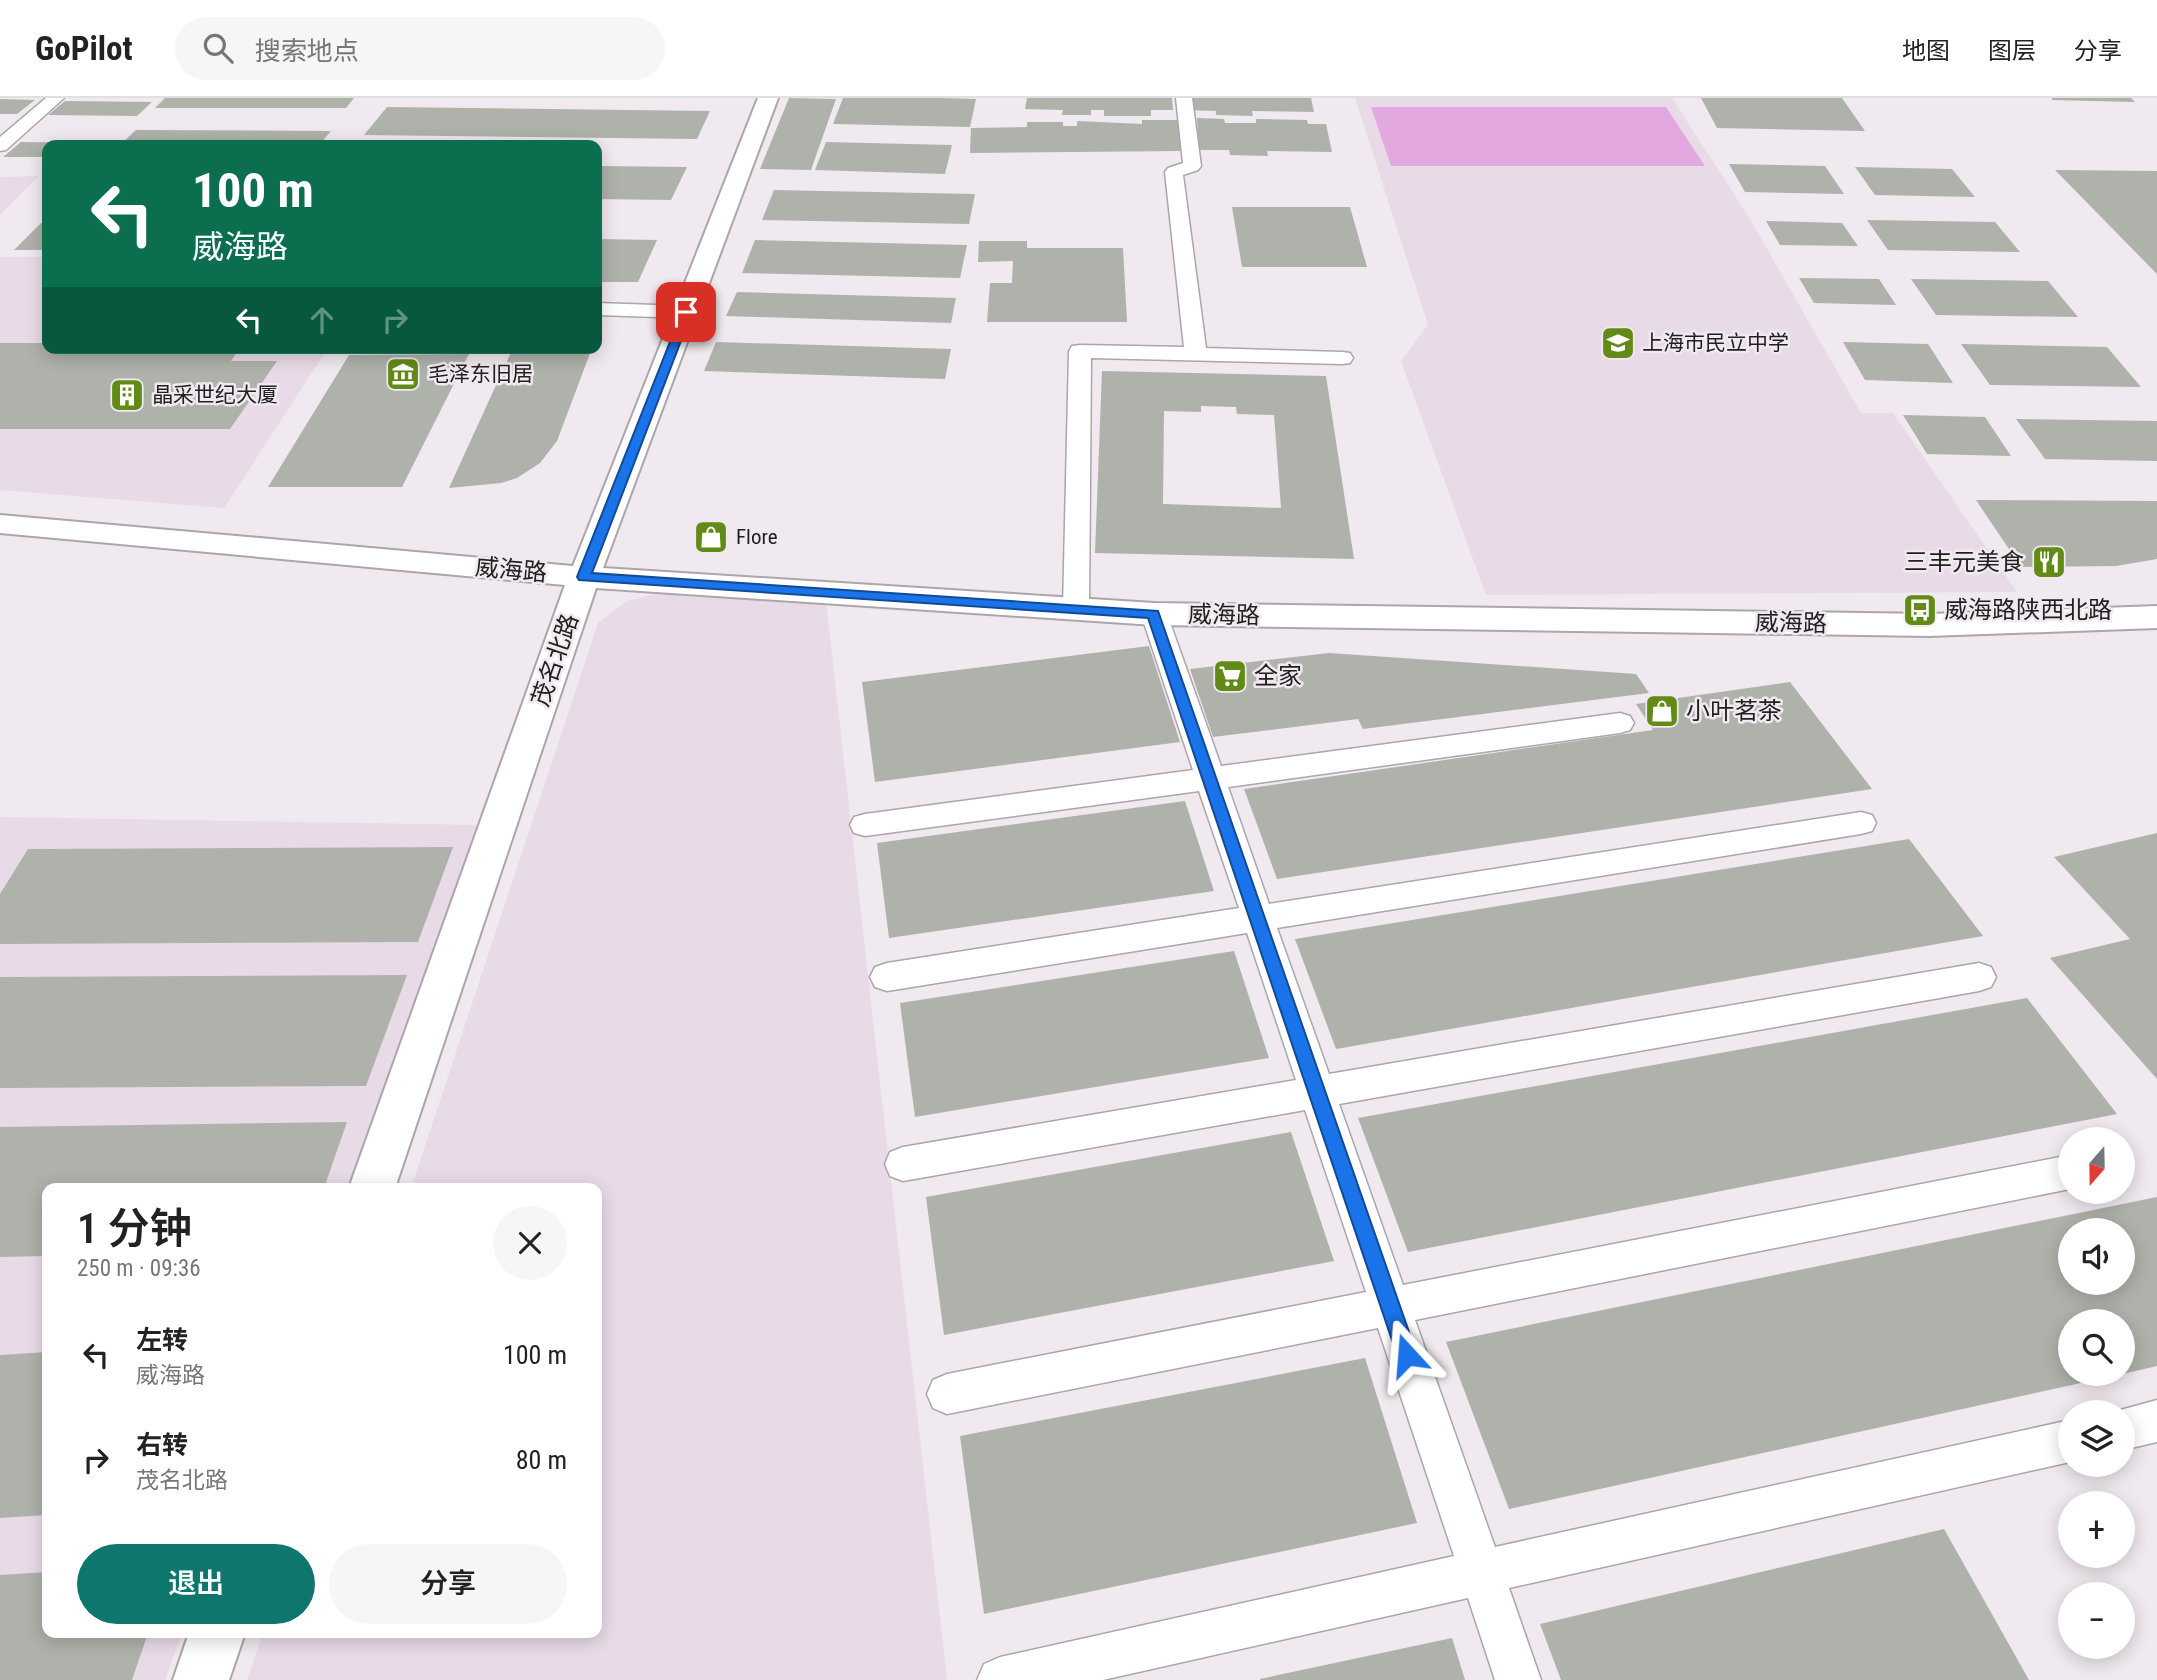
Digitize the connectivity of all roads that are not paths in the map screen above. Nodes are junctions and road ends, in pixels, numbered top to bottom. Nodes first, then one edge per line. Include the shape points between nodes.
1 (56, 98) edge
2 (768, 98) edge
3 (1184, 98) edge
4 (0, 146) edge
5 (602, 309) edge
6 (686, 312) junction
7 (1196, 355) junction
8 (1342, 358) dead end
9 (0, 523) edge
10 (584, 577) junction
11 (1076, 609) junction
12 (1154, 614) junction
13 (2157, 617) edge
14 (1620, 723) dead end
15 (1210, 779) junction
16 (1861, 823) dead end
17 (865, 825) dead end
18 (1258, 918) junction
19 (887, 977) dead end
20 (1979, 977) dead end
21 (1317, 1092) junction
22 (903, 1164) dead end
23 (2058, 1174) edge
24 (374, 1183) edge
25 (1390, 1306) junction
26 (947, 1394) dead end
27 (2157, 1422) edge
28 (2135, 1427) edge
29 (2058, 1444) edge
30 (1482, 1574) junction
31 (215, 1638) edge
32 (201, 1680) edge
33 (1000, 1680) edge
34 (1518, 1680) edge

1 - 4 lane
2 - 6 street, 茂名北路
3 - 7 lane via 1192,166 1174,172
5 - 6 lane
6 - 10 street, 茂名北路
7 - 8 lane
7 - 11 lane via 1080,351
9 - 10 street, 威海路
10 - 11 street, 威海路
10 - 24 street, 茂名北路
11 - 12 street, 威海路
12 - 13 street, 威海路 via 1929,625
12 - 15 lane
14 - 15 lane
15 - 17 lane
15 - 18 lane
16 - 18 lane
18 - 19 lane
18 - 21 lane
20 - 21 lane
21 - 22 lane
21 - 25 lane
23 - 25 lane
25 - 26 lane
25 - 30 lane
27 - 28 lane
29 - 30 lane
30 - 33 lane
30 - 34 lane
31 - 32 street

